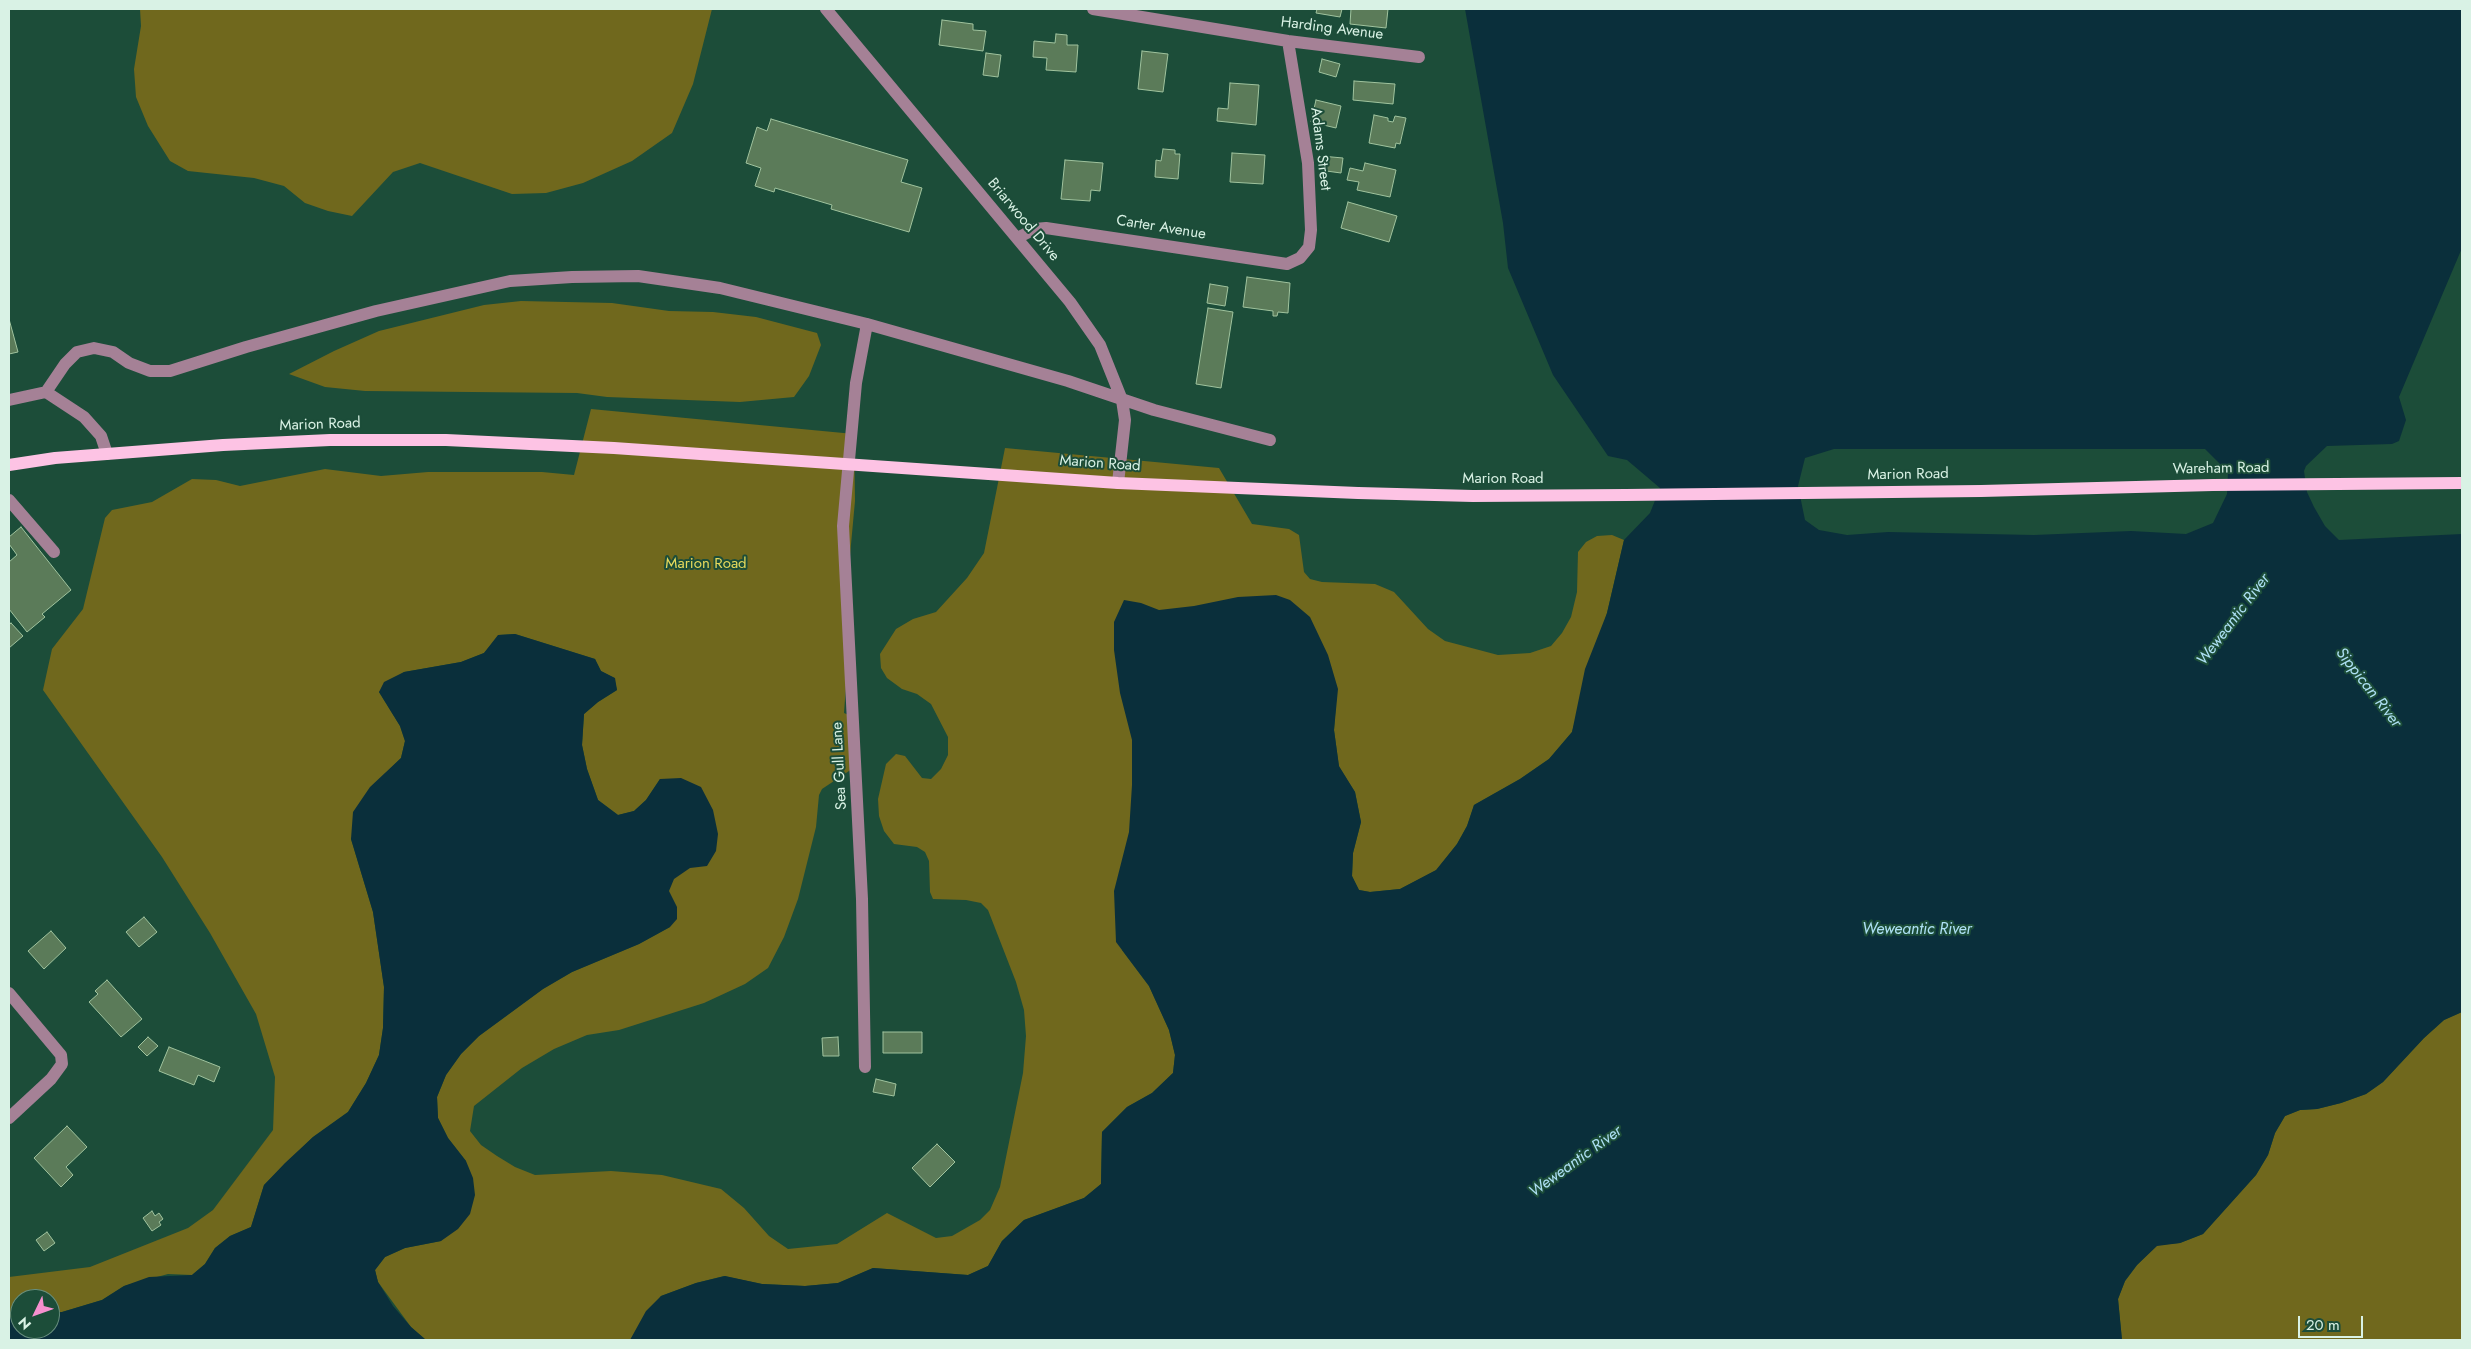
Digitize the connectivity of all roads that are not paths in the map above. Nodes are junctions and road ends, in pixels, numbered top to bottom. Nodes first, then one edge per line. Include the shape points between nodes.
1 (826, 9) edge
2 (1093, 9) edge
3 (1288, 41) junction
4 (1418, 56) dead end
5 (1018, 238) junction
6 (1300, 258) joint
7 (867, 324) junction
8 (46, 392) junction
9 (9, 400) edge
10 (1122, 400) junction
11 (1270, 440) dead end
12 (106, 454) junction
13 (847, 464) junction
14 (9, 465) edge
15 (1118, 483) junction
16 (2462, 483) edge
17 (1981, 491) joint
18 (9, 500) edge
19 (54, 552) dead end
20 (9, 993) edge
21 (865, 1067) dead end
22 (9, 1118) edge

1 - 5 street, Briarwood Drive
2 - 3 street, Harding Avenue
3 - 4 street, Harding Avenue
3 - 6 street, Adams Street via 1308,162 1311,230 1309,247
5 - 6 street, Carter Avenue via 1035,229 1046,228 1287,264
5 - 10 street, Briarwood Drive via 1096,337
7 - 8 street via 720,288 638,276 519,280 376,311 170,371 150,371 113,352 94,348 77,352
7 - 10 street via 1068,381
7 - 13 street, Sea Gull Lane via 856,383
8 - 9 street
8 - 12 street via 84,418 101,436
10 - 11 street
10 - 15 street, Briarwood Drive via 1126,420
12 - 13 main road, Marion Road via 330,440 446,440
12 - 14 main road, Marion Road
13 - 15 main road, Marion Road
13 - 21 street, Sea Gull Lane via 842,526 862,899
15 - 17 main road, Marion Road via 1377,494
16 - 17 main road, Wareham Road
18 - 19 street
20 - 22 street via 60,1055 62,1064 51,1079

